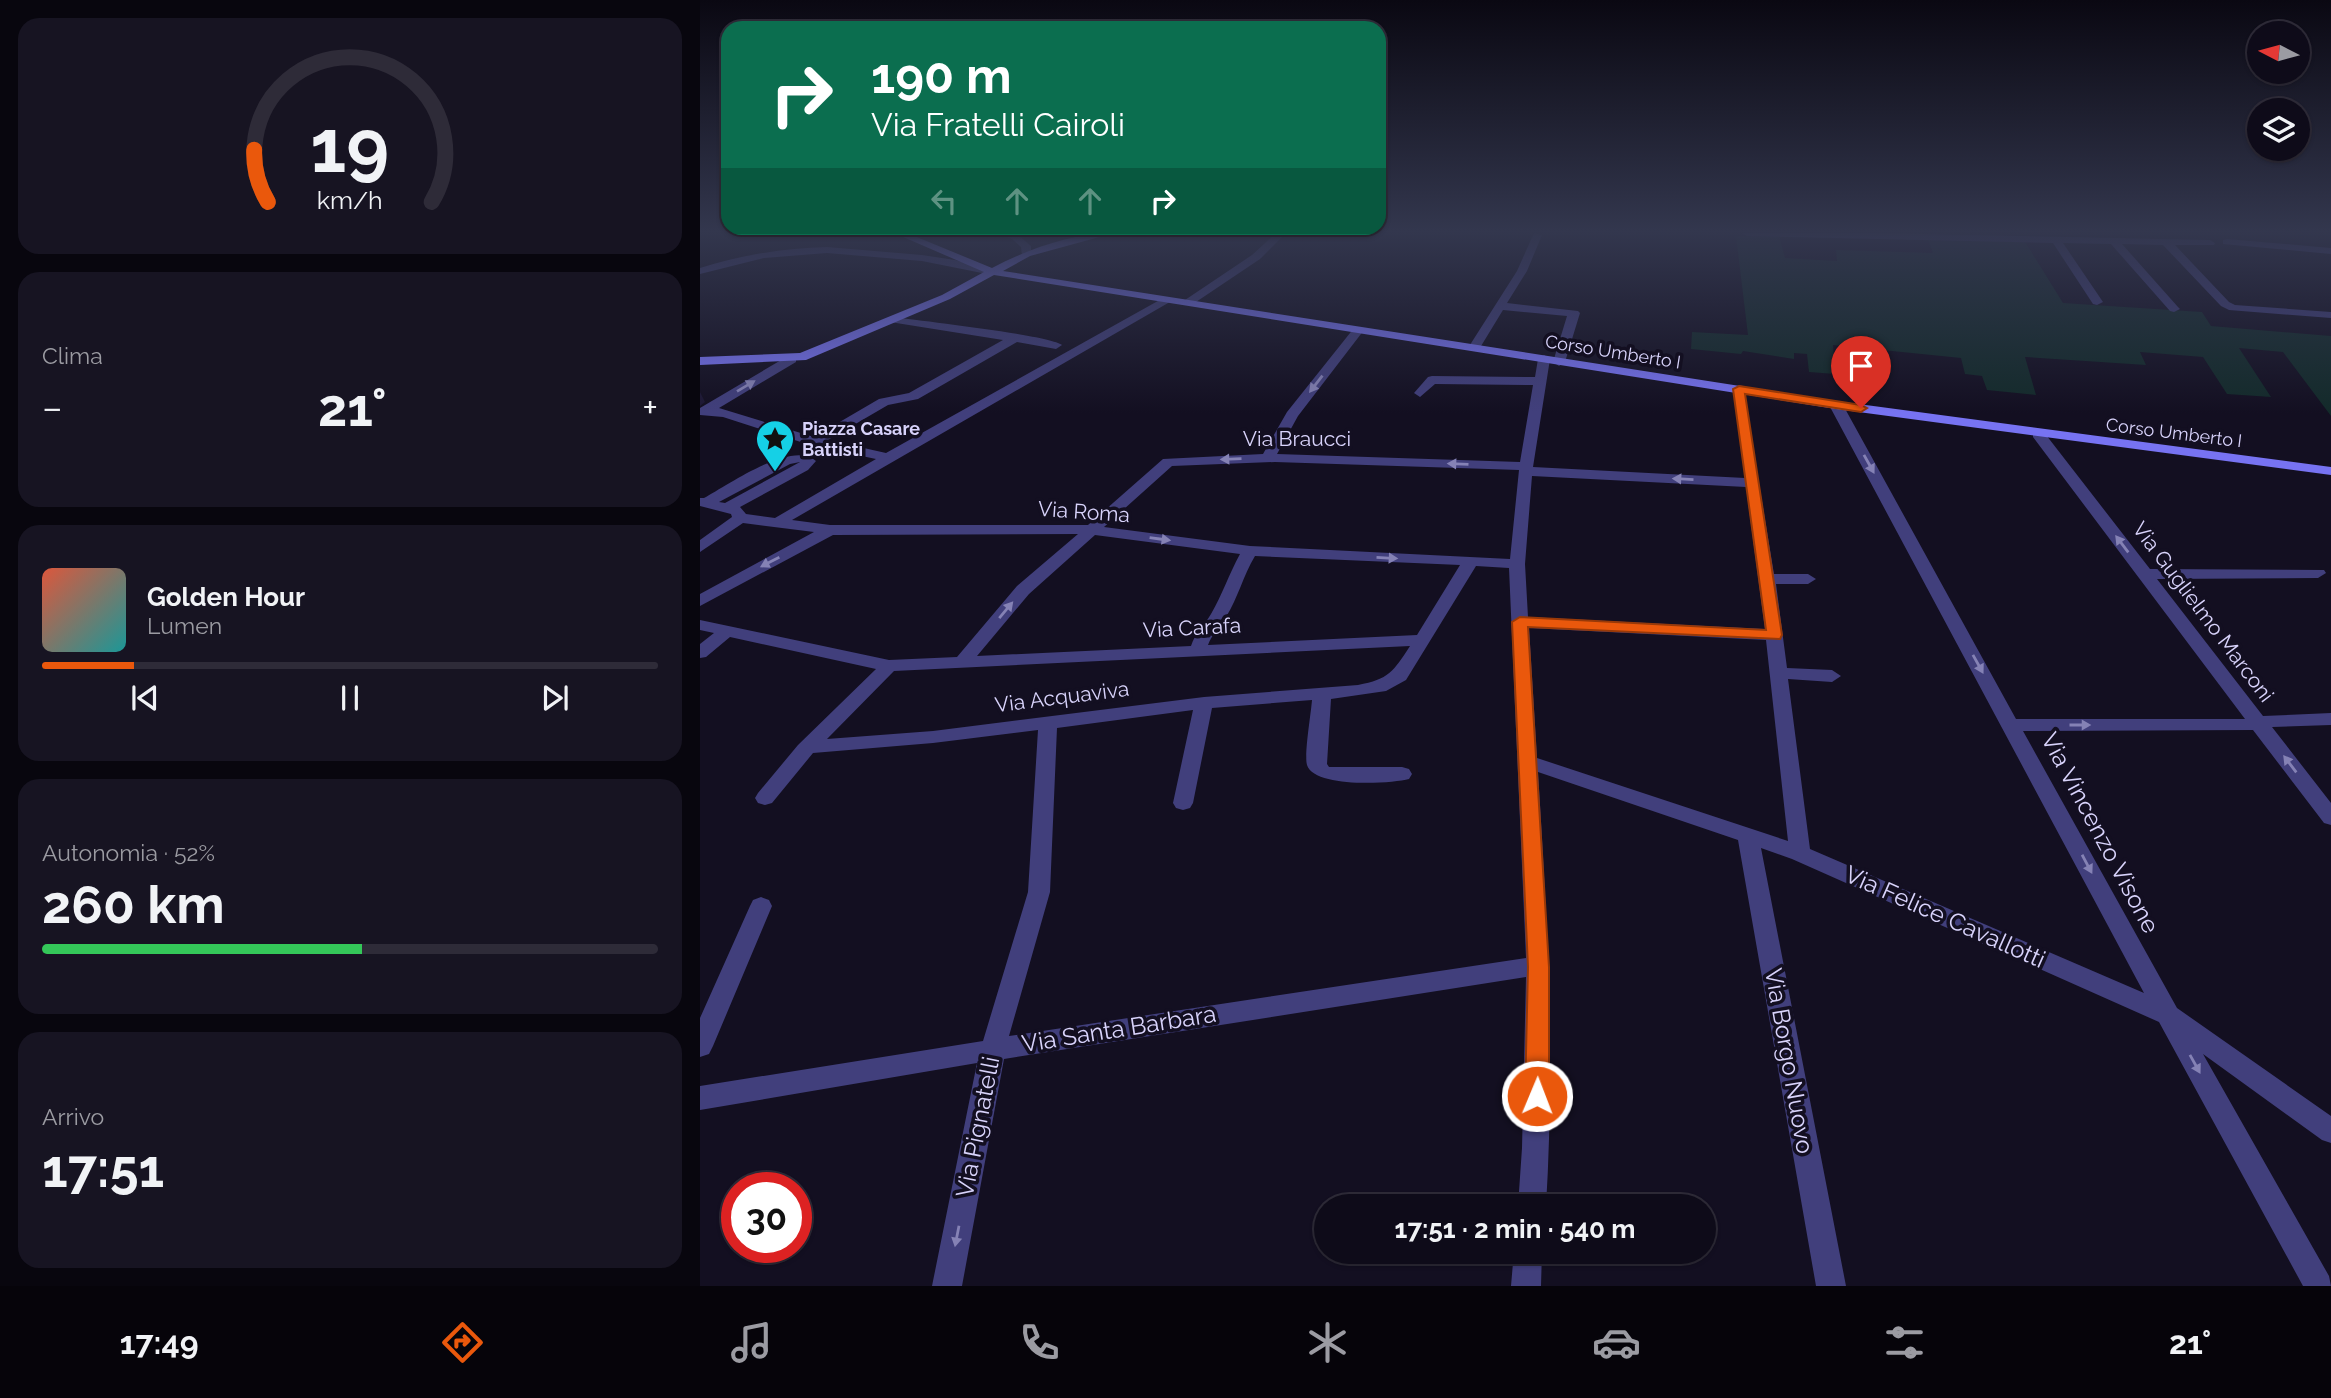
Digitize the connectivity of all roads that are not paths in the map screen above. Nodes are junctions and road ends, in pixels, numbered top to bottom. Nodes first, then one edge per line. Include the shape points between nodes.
1 (953, 293) edge
2 (1130, 293) edge
3 (1202, 293) edge
4 (1508, 293) edge
5 (2091, 293) edge
6 (2160, 293) edge
7 (2217, 293) edge
8 (1169, 299) junction
9 (1189, 302) junction
10 (2097, 302) dead end
11 (1499, 306) junction
12 (2174, 309) dead end
13 (2331, 316) edge
14 (894, 320) junction
15 (1358, 330) junction
16 (1016, 338) junction
17 (1474, 348) junction
18 (1076, 349) junction
19 (792, 359) junction
20 (1544, 359) junction
21 (700, 361) edge
22 (1559, 362) junction
23 (1540, 381) junction
24 (1739, 389) junction
25 (1420, 393) dead end
26 (1836, 405) junction
27 (703, 412) edge
28 (2038, 434) junction
29 (815, 442) junction
30 (889, 457) junction
31 (1268, 458) junction
32 (1526, 468) junction
33 (2331, 471) edge
34 (1752, 483) junction
35 (703, 503) edge
36 (735, 513) junction
37 (777, 523) junction
38 (830, 530) junction
39 (1093, 530) junction
40 (700, 547) edge
41 (1250, 551) junction
42 (1471, 561) junction
43 (1517, 564) junction
44 (2318, 573) dead end
45 (2145, 574) junction
46 (1767, 579) junction
47 (1808, 579) dead end
48 (700, 601) edge
49 (1520, 622) junction
50 (700, 625) edge
51 (728, 630) junction
52 (1774, 635) junction
53 (1424, 640) junction
54 (1198, 650) junction
55 (700, 653) edge
56 (962, 663) junction
57 (889, 666) junction
58 (1779, 673) junction
59 (1832, 676) dead end
60 (1322, 694) junction
61 (1204, 703) junction
62 (2331, 719) edge
63 (1048, 722) junction
64 (2257, 722) junction
65 (2012, 725) junction
66 (808, 747) junction
67 (1529, 762) junction
68 (1402, 774) dead end
69 (765, 798) dead end
70 (1183, 803) dead end
71 (2331, 818) edge
72 (1748, 836) junction
73 (1800, 853) junction
74 (761, 906) dead end
75 (1538, 967) junction
76 (2168, 1015) junction
77 (700, 1046) edge
78 (993, 1049) junction
79 (700, 1098) edge
80 (2331, 1131) edge
81 (1533, 1194) edge
82 (1527, 1264) edge
83 (947, 1286) edge
84 (1526, 1286) edge
85 (1831, 1286) edge
86 (2319, 1286) edge

1 - 14 main road
2 - 8 main road, Corso Umberto I
3 - 9 street
4 - 11 street
5 - 10 street
6 - 12 street
7 - 13 street via 2232,308
8 - 9 main road, Corso Umberto I
8 - 18 street
9 - 15 main road, Corso Umberto I
11 - 17 street
11 - 22 street via 1574,313
14 - 16 street
14 - 19 main road
15 - 17 main road, Corso Umberto I
15 -> 31 street via 1292,415
16 - 18 street
16 - 29 street via 913,396 884,402
17 - 20 main road, Corso Umberto I
18 - 30 street
19 - 21 main road
27 -> 19 street
20 - 22 main road, Corso Umberto I
20 - 23 street
22 - 24 main road, Corso Umberto I
23 - 25 street via 1432,380
23 - 32 street
24 - 26 main road, Corso Umberto I
24 - 34 street
26 - 28 main road, Corso Umberto I
26 -> 65 street, Via Vincenzo Visone
27 - 29 street via 725,413
28 - 33 main road, Corso Umberto I
45 -> 28 street, Via Guglielmo Marconi
29 - 30 street
30 - 37 street
32 -> 31 street, Via Braucci
31 -> 39 street, Via Braucci via 1168,462
34 -> 32 street, Via Braucci
32 - 43 street
34 - 46 street
35 - 36 street, Via Roma
35 - 36 street via 786,460 801,457 809,461
36 - 37 street, Via Roma
36 - 40 street
37 - 38 street, Via Roma
38 - 39 street, Via Roma
38 -> 48 street
39 -> 41 street, Via Roma
56 -> 39 street, Via Braucci via 1023,590
41 -> 42 street, Via Roma
41 - 54 street
42 - 43 street, Via Roma
42 - 53 street, Via Acquaviva
43 - 49 street
44 - 45 street
45 - 64 street, Via Guglielmo Marconi
46 - 47 street
46 - 52 street
49 - 52 street
49 - 67 street
50 - 51 street, Via Carafa
51 - 55 street
51 - 57 street, Via Carafa
52 - 58 street
53 - 54 street, Via Carafa
53 - 60 street, Via Acquaviva via 1400,676 1386,685
54 - 56 street, Via Carafa
56 - 57 street, Via Carafa
57 - 66 street
58 - 59 street
58 - 73 street
60 - 61 street, Via Acquaviva
60 - 68 street via 1317,765 1322,772
61 - 63 street, Via Acquaviva
61 - 70 street
62 - 64 street
63 - 66 street, Via Acquaviva
63 - 78 street, Via Pignatelli via 1039,891
65 -> 64 street
71 -> 64 street, Via Guglielmo Marconi
65 -> 76 street, Via Vincenzo Visone
66 - 69 street
67 - 72 street, Via Felice Cavallotti
67 - 75 street
72 - 73 street, Via Felice Cavallotti
72 - 85 street, Via Borgo Nuovo
73 - 76 street, Via Felice Cavallotti
74 - 77 street
75 - 78 street, Via Santa Barbara
75 - 81 street
76 - 80 street, Via Felice Cavallotti
76 -> 86 street, Via Vincenzo Visone
78 - 79 street, Via Santa Barbara
78 -> 83 street, Via Pignatelli
82 - 84 street

